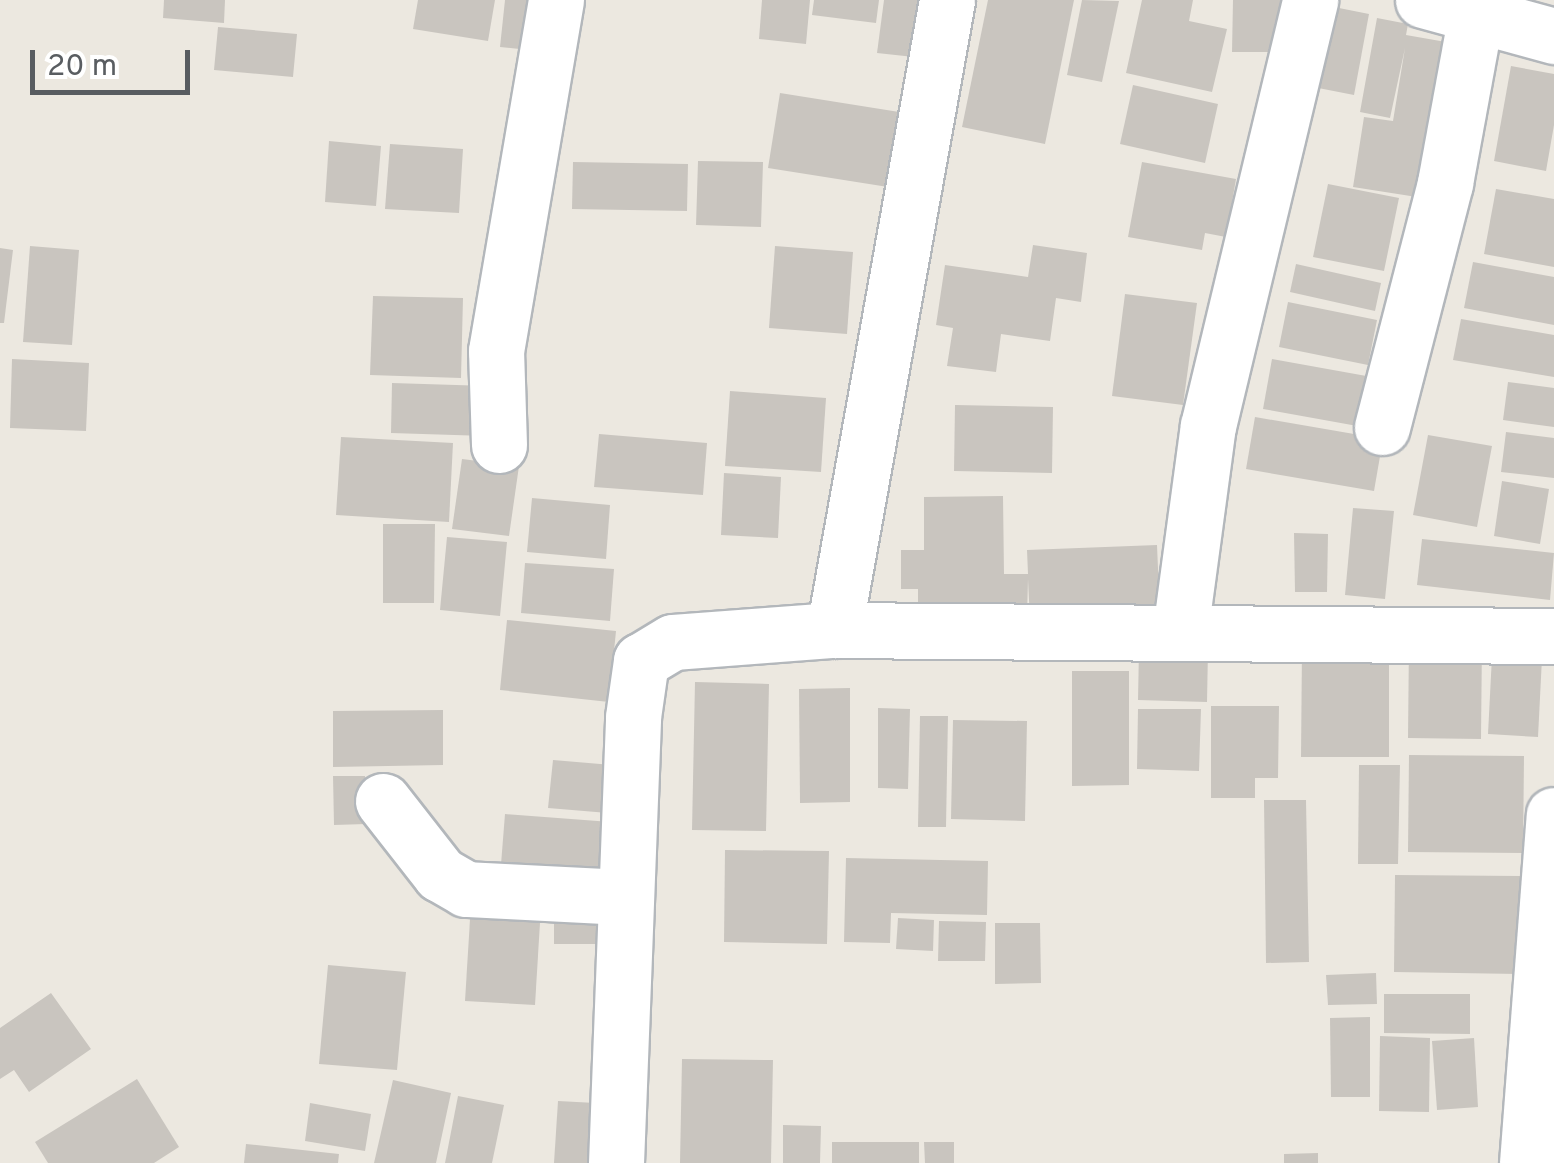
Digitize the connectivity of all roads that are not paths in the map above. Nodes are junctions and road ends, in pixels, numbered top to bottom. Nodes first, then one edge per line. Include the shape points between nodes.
1 (556, 0) edge
2 (948, 0) edge
3 (1310, 0) edge
4 (1423, 0) edge
5 (1476, 14) junction
6 (1554, 36) edge
7 (1382, 426) dead end
8 (499, 445) dead end
9 (834, 630) junction
10 (1180, 632) junction
11 (1554, 636) edge
12 (383, 801) dead end
13 (1554, 815) edge
14 (626, 897) junction
15 (1542, 1098) edge
16 (616, 1163) edge
17 (1527, 1163) edge

1 - 8 street via 496,351
2 - 9 street
3 - 10 street via 1208,426
4 - 5 street
5 - 6 street
5 - 7 street via 1446,182
9 - 10 street
9 - 14 street via 672,642 641,661
10 - 11 street
12 - 14 street via 440,874 466,888
13 - 15 street
14 - 16 street
15 - 17 street

